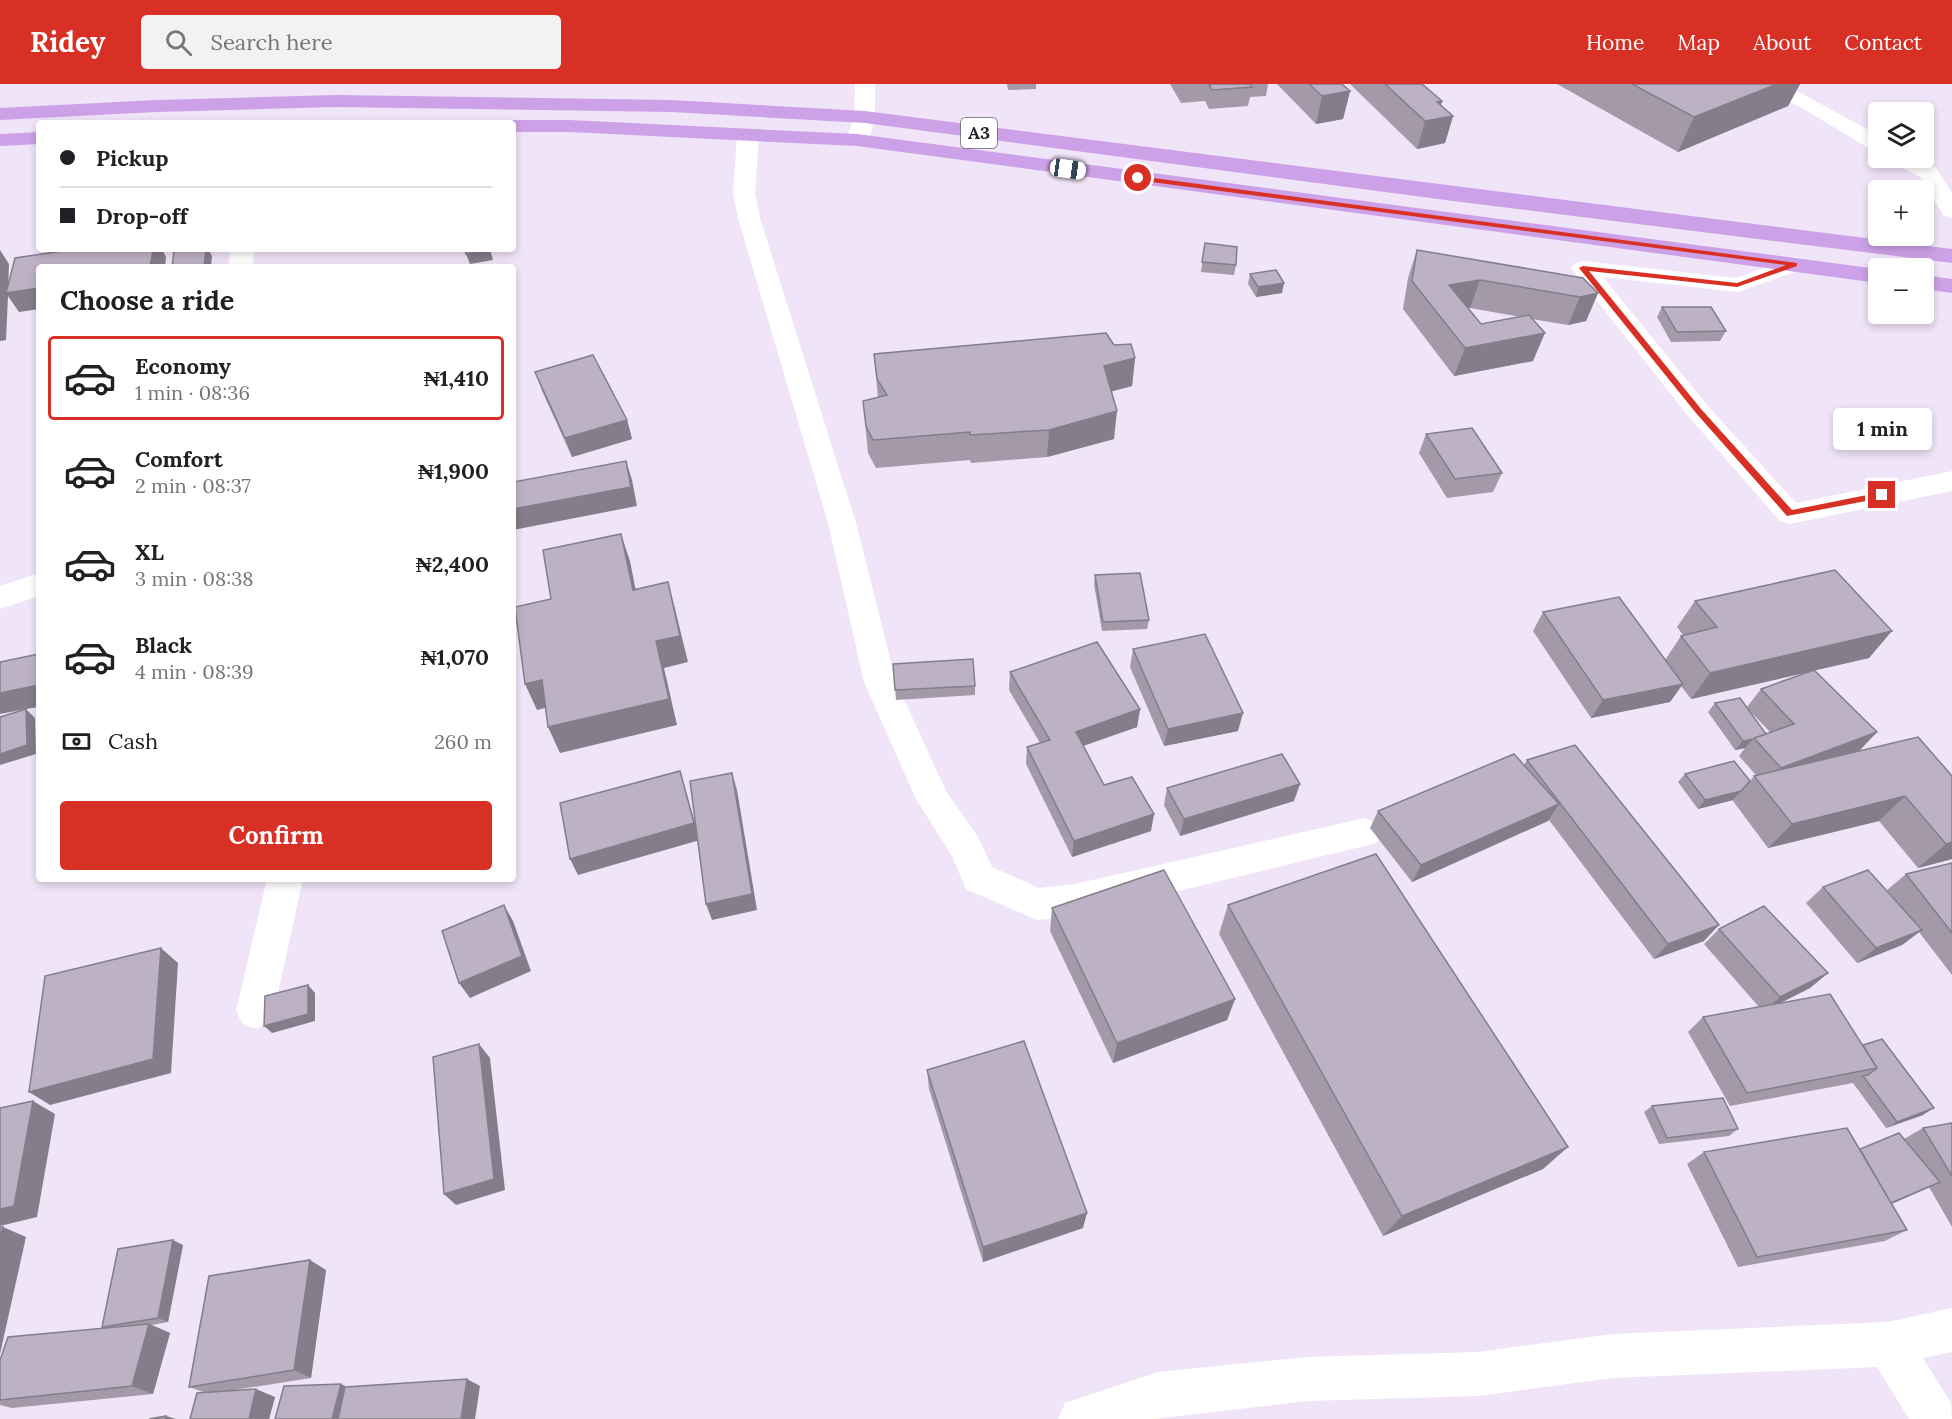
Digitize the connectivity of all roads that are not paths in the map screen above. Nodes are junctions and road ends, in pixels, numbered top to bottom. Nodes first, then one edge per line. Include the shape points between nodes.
1 (865, 84) edge
2 (1768, 84) edge
3 (0, 114) edge
4 (865, 117) junction
5 (516, 126) edge
6 (748, 137) junction
7 (36, 138) edge
8 (1868, 138) edge
9 (0, 140) edge
10 (857, 140) junction
11 (1933, 168) edge
12 (1952, 211) edge
13 (1952, 256) edge
14 (1795, 264) junction
15 (1868, 275) edge
16 (1934, 284) edge
17 (1952, 286) edge
18 (1952, 480) edge
19 (36, 585) edge
20 (0, 598) edge
21 (1365, 833) dead end
22 (284, 882) edge
23 (255, 1011) dead end
24 (1952, 1330) edge
25 (1888, 1344) junction
26 (1081, 1419) edge
27 (1935, 1419) edge

1 - 4 street
2 - 8 street
3 - 4 highway, A3 via 359,101 672,106
4 - 10 street
4 - 13 highway, A3
5 - 6 highway, A3
6 - 10 highway, A3
6 - 21 street via 744,193 749,218 842,523 880,682 933,799 966,848 980,878 1037,903 1075,900
7 - 9 highway
10 - 14 highway, A3
11 - 12 street
14 - 15 highway, A3
14 - 18 street via 1737,285 1583,268 1698,411 1790,514
16 - 17 highway
19 - 20 street
22 - 23 street
24 - 25 street
25 - 26 street via 1613,1356 1478,1374 1308,1379 1158,1395
25 - 27 street

